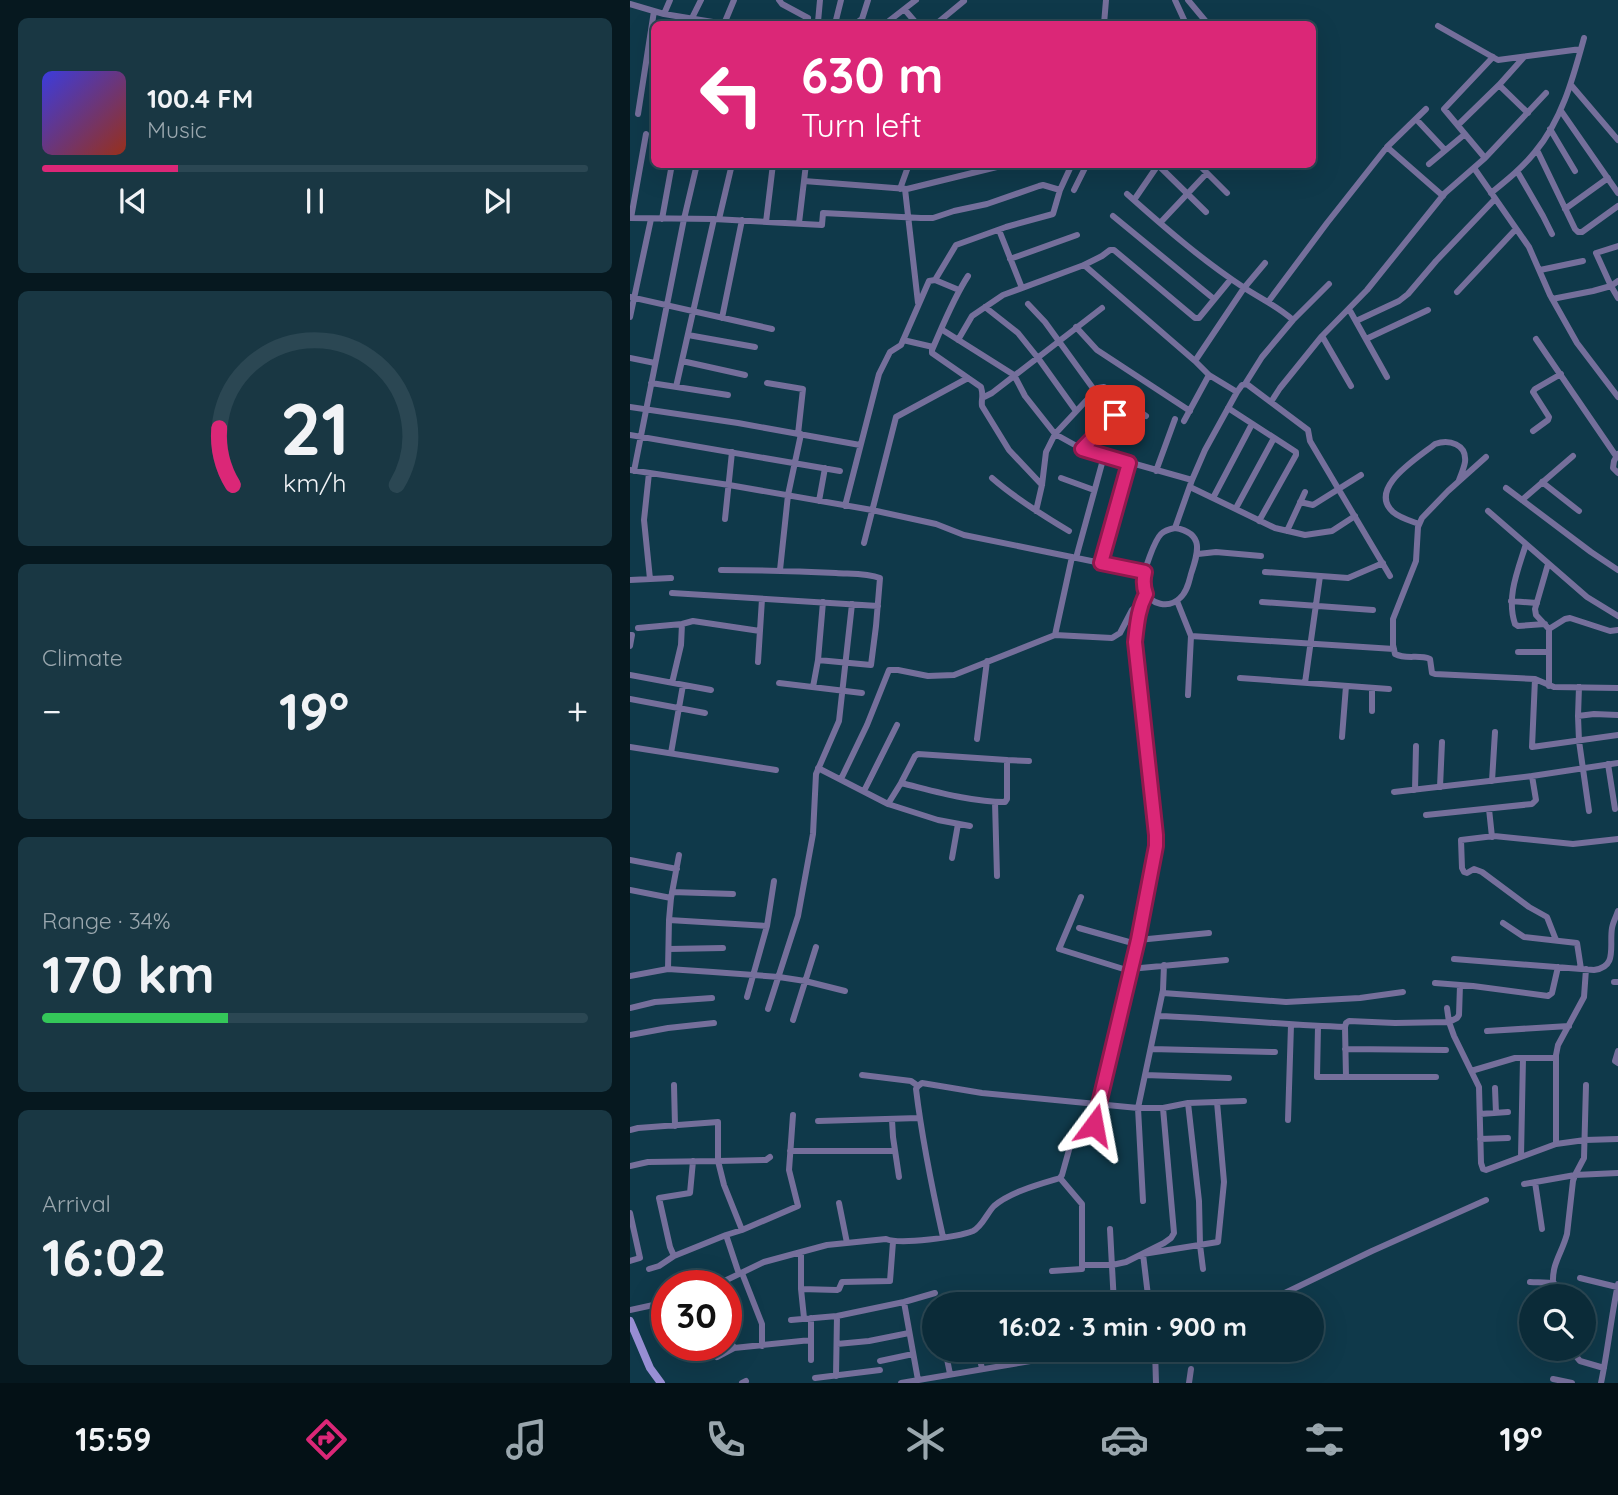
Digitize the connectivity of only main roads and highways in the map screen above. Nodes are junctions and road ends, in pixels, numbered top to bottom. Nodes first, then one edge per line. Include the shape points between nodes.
1 (630, 1321) edge
2 (634, 1339) edge
3 (661, 1383) edge

1 - 2 main road
2 - 3 main road

